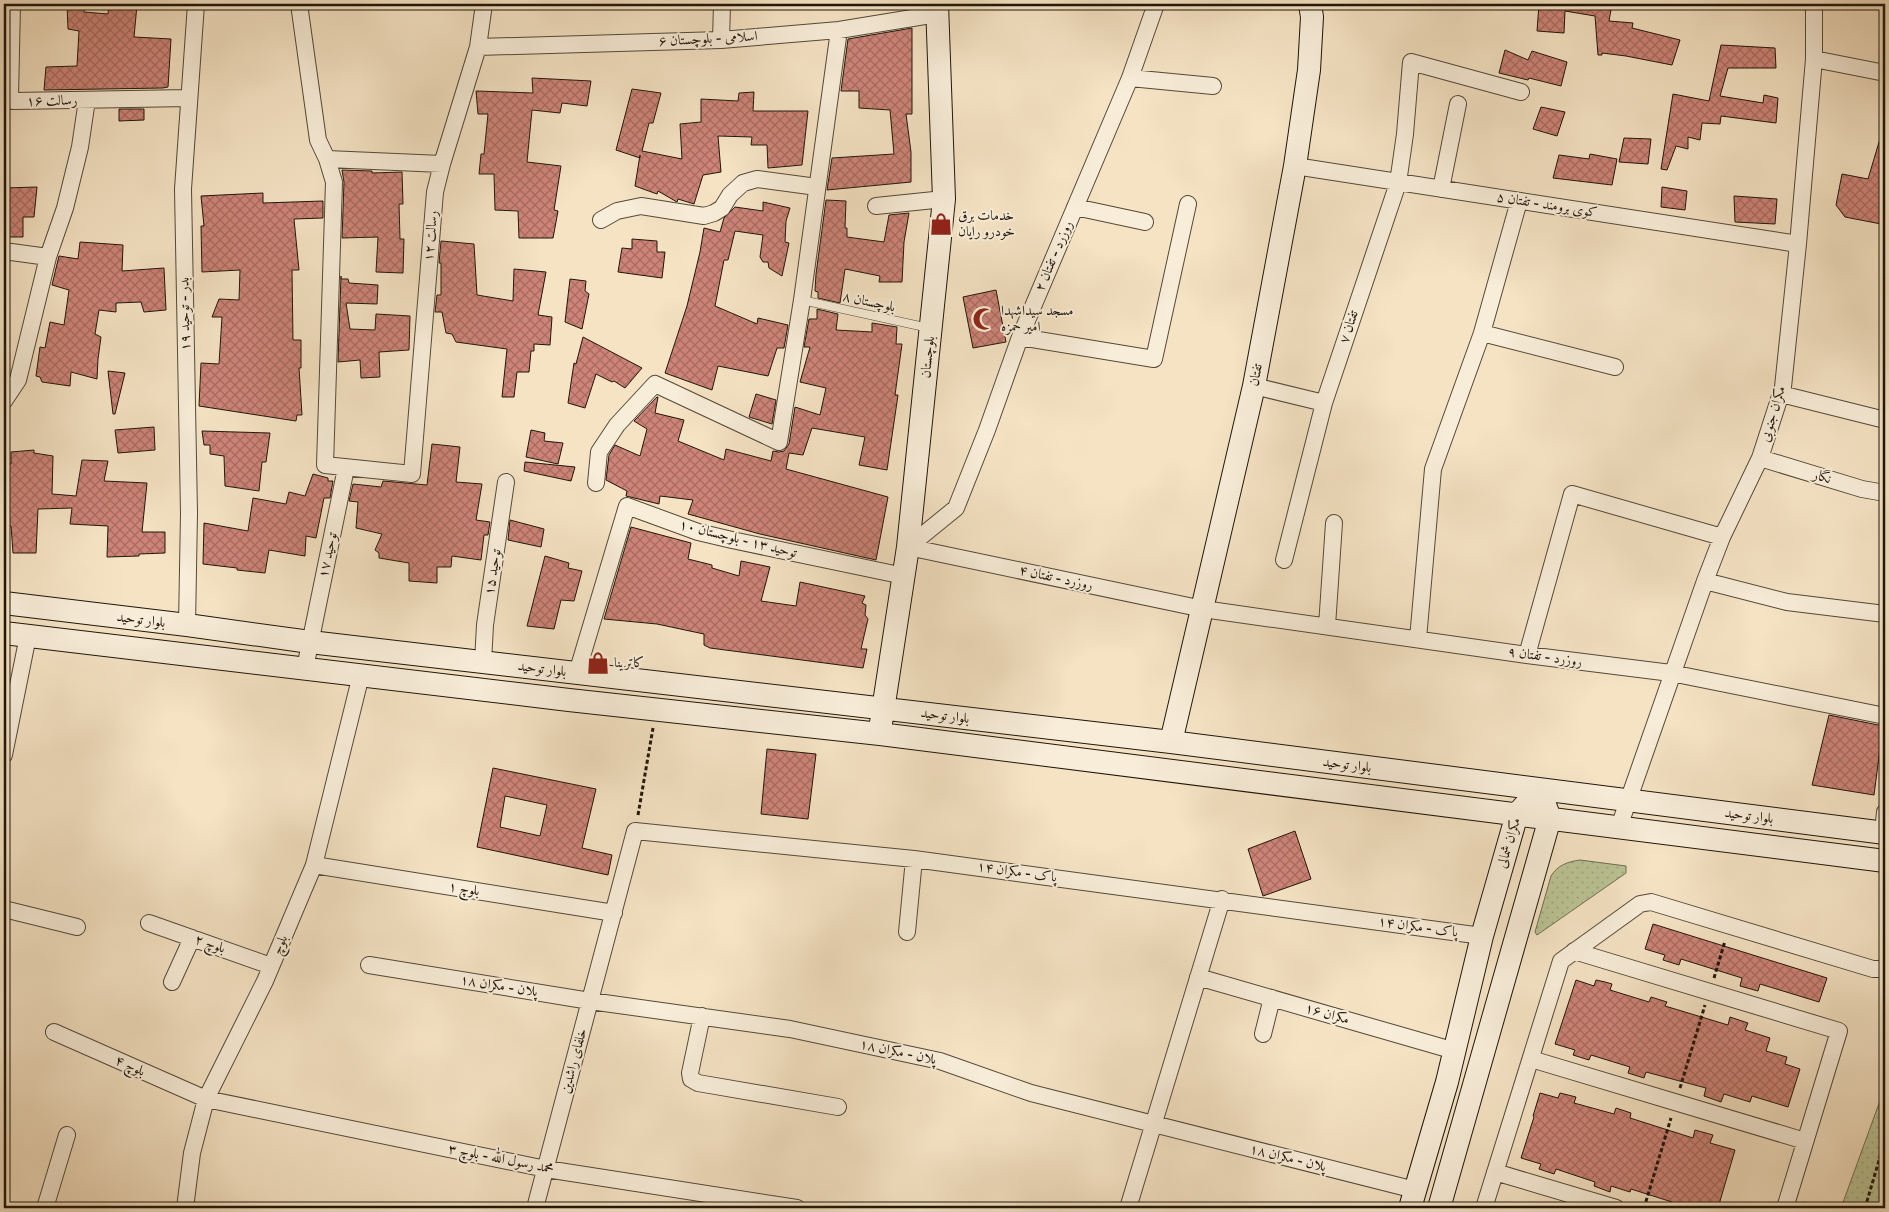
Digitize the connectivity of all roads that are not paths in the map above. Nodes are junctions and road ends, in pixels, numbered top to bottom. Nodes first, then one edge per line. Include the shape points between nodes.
1 (12, 4) edge
2 (196, 4) edge
3 (299, 4) edge
4 (484, 4) edge
5 (722, 4) edge
6 (1156, 4) edge
7 (1310, 4) edge
8 (1814, 4) edge
9 (937, 9) edge
10 (839, 30) junction
11 (721, 40) junction
12 (478, 47) junction
13 (1814, 59) junction
14 (1885, 73) edge
15 (1130, 78) junction
16 (1213, 86) dead end
17 (1520, 92) dead end
18 (189, 98) junction
19 (86, 100) junction
20 (1458, 104) dead end
21 (327, 159) junction
22 (442, 164) junction
23 (1295, 166) junction
24 (1398, 183) junction
25 (817, 187) junction
26 (1441, 189) junction
27 (944, 199) junction
28 (1519, 201) junction
29 (1188, 204) dead end
30 (876, 206) dead end
31 (1076, 206) junction
32 (601, 220) dead end
33 (1145, 222) dead end
34 (1798, 244) junction
35 (4, 251) edge
36 (48, 257) junction
37 (802, 300) junction
38 (931, 328) junction
39 (1482, 332) junction
40 (1020, 337) junction
41 (1615, 367) dead end
42 (1254, 386) junction
43 (1781, 394) junction
44 (4, 401) edge
45 (1324, 403) junction
46 (1885, 420) edge
47 (1760, 458) junction
48 (346, 468) junction
49 (506, 482) dead end
50 (596, 483) dead end
51 (1885, 493) edge
52 (1334, 523) dead end
53 (1722, 537) junction
54 (908, 547) junction
55 (1284, 560) dead end
56 (904, 576) junction
57 (1705, 581) junction
58 (4, 603) edge
59 (1203, 609) junction
60 (1885, 614) edge
61 (187, 625) junction
62 (1327, 626) junction
63 (4, 633) edge
64 (28, 636) junction
65 (1418, 639) junction
66 (310, 642) junction
67 (1527, 655) junction
68 (483, 662) junction
69 (305, 668) junction
70 (577, 673) junction
71 (1671, 673) junction
72 (361, 675) junction
73 (883, 709) junction
74 (1885, 716) edge
75 (880, 734) junction
76 (1171, 742) junction
77 (4, 754) edge
78 (1540, 790) junction
79 (1627, 801) junction
80 (1517, 814) junction
81 (1550, 818) junction
82 (1885, 826) edge
83 (1619, 827) junction
84 (914, 859) junction
85 (1885, 861) edge
86 (314, 865) junction
87 (1222, 899) junction
88 (4, 910) edge
89 (614, 913) junction
90 (149, 924) dead end
91 (77, 927) dead end
92 (907, 932) dead end
93 (1482, 936) junction
94 (192, 938) junction
95 (1513, 945) junction
96 (1574, 951) junction
97 (369, 965) dead end
98 (272, 966) junction
99 (1885, 966) edge
100 (1198, 977) junction
101 (172, 982) dead end
102 (1272, 998) junction
103 (590, 1001) junction
104 (702, 1016) junction
105 (54, 1032) dead end
106 (1263, 1034) dead end
107 (1455, 1051) junction
108 (1531, 1059) junction
109 (206, 1099) junction
110 (838, 1107) dead end
111 (1154, 1124) junction
112 (66, 1135) dead end
113 (1805, 1141) junction
114 (546, 1169) junction
115 (1495, 1172) junction
116 (1413, 1199) edge
117 (188, 1207) edge
118 (45, 1208) edge
119 (535, 1208) edge
120 (797, 1208) edge
121 (1128, 1208) edge
122 (1439, 1208) edge
123 (1484, 1208) edge
124 (1616, 1208) edge
125 (1785, 1208) edge

1 - 19 street, رسالت ۱۶ via 10,97 13,101
2 - 18 street, بدر - توحید ۱۹
3 - 21 street via 318,140
4 - 12 street, رسالت ۱۲
5 - 11 street
6 - 15 street, روزرد - تفتان ۲
7 - 23 main road, تفتان via 1309,70
8 - 13 street, مکران جنوبی
9 - 10 street, اسلامی - بلوچستان ۶
9 - 27 main road, بلوچستان
10 - 11 street, اسلامی - بلوچستان ۶
10 - 25 street
11 - 12 street, اسلامی - بلوچستان ۶
12 - 22 street, رسالت ۱۲
13 - 14 street
13 - 34 street, مکران جنوبی
15 - 16 street
15 - 31 street, روزرد - تفتان ۲
17 - 24 street, تفتان ۷ via 1412,62
18 - 19 street, رسالت ۱۶
18 - 61 street, بدر - توحید ۱۹ via 183,189 189,514
19 - 36 street via 80,147 65,208
20 - 26 street
21 - 22 street
21 - 48 street via 334,182 325,465
22 - 48 street, رسالت ۱۲ via 435,192 412,474
23 - 24 street, کوی برومند - تفتان ۵
23 - 42 main road, تفتان
24 - 26 street, کوی برومند - تفتان ۵
24 - 45 street, تفتان ۷
25 - 32 street via 757,179 743,183 714,214 704,216 641,206 618,211
25 - 37 street
26 - 28 street, کوی برومند - تفتان ۵
27 - 30 street
27 - 38 main road, بلوچستان
28 - 34 street, کوی برومند - تفتان ۵
28 - 39 street
29 - 40 street via 1154,359
31 - 33 street
31 - 40 street, روزرد - تفتان ۲
34 - 43 street, مکران جنوبی
35 - 36 street
36 - 44 street via 18,380
37 - 38 lane, بلوچستان ۸
37 - 50 street via 779,442 655,384 617,426 599,452
38 - 54 main road, بلوچستان
39 - 41 street
39 - 65 street via 1433,469
40 - 54 street, روزرد - تفتان ۲ via 956,508
42 - 45 street
42 - 59 main road, تفتان
43 - 46 street
43 - 47 street, مکران جنوبی
45 - 55 street, تفتان ۷
47 - 51 street, نگار
47 - 53 street, مکران جنوبی
48 - 66 street, توحید ۱۷
49 - 68 street, توحید ۱۵ via 484,626
52 - 62 street
53 - 57 street, مکران جنوبی
53 - 67 street via 1572,494
54 - 56 main road, بلوچستان
54 - 59 street, روزرد - تفتان ۴
56 - 70 street, توحید ۱۳ - بلوچستان ۱۰ via 698,532 627,506
56 - 73 main road, بلوچستان
57 - 60 street via 1787,602
57 - 71 street, مکران جنوبی
58 - 61 main road, بلوار توحید
59 - 62 street, روزرد - تفتان ۹
59 - 76 main road, تفتان
61 - 66 main road, بلوار توحید
62 - 65 street, روزرد - تفتان ۹
63 - 64 main road, بلوار توحید
64 - 69 main road, بلوار توحید
64 - 77 street
65 - 67 street, روزرد - تفتان ۹
66 - 68 main road, بلوار توحید
66 - 69 street, توحید ۱۷
67 - 71 street, روزرد - تفتان ۹
68 - 70 main road, بلوار توحید
69 - 72 main road, بلوار توحید
70 - 73 main road, بلوار توحید
71 - 74 street, روزرد - تفتان ۹
71 - 79 street, مکران جنوبی
72 - 75 main road, بلوار توحید
72 - 86 street, بلوچ
73 - 75 main road, بلوچستان
73 - 76 main road, بلوار توحید
75 - 80 main road, بلوار توحید
76 - 78 main road, بلوار توحید
78 - 79 main road, بلوار توحید
78 - 80 main road, مکران شمالی
78 - 81 main road
79 - 82 main road, بلوار توحید
79 - 83 street, مکران جنوبی
80 - 81 main road, بلوار توحید
80 - 93 main road, مکران شمالی
81 - 83 main road, بلوار توحید
81 - 95 main road
83 - 85 main road, بلوار توحید
84 - 87 street, پاک - مکران ۱۴
84 - 89 street, پاک - مکران ۱۴ via 635,831
84 - 92 street
86 - 89 street, بلوچ ۱
86 - 98 street, بلوچ
87 - 93 street, پاک - مکران ۱۴
87 - 100 street
88 - 91 street
89 - 103 street, خلفای راشدین
90 - 94 street, بلوچ ۲
93 - 95 main road
93 - 107 main road, مکران شمالی
94 - 98 street, بلوچ ۲
94 - 101 street
95 - 122 main road
96 - 99 street via 1645,902 1650,902 1873,969
96 - 108 street via 1561,961 1554,977
96 - 113 street via 1839,1031
97 - 103 street, پلان - مکران ۱۸
98 - 109 street, بلوچ
100 - 102 street, مکران ۱۶
100 - 111 street
102 - 106 street
102 - 107 street, مکران ۱۶
103 - 104 street, پلان - مکران ۱۸
103 - 114 street, خلفای راشدین
104 - 110 street via 691,1079 698,1083
104 - 111 street, پلان - مکران ۱۸ via 790,1029 940,1061 1031,1093
105 - 109 street, بلوچ ۴
107 - 116 main road, مکران شمالی
108 - 113 street
108 - 115 street
109 - 114 street, محمد رسول الله - بلوچ ۳
109 - 117 street, بلوچ via 192,1152
111 - 116 street, پلان - مکران ۱۸
111 - 121 street
112 - 118 street
113 - 125 street
114 - 119 street, خلفای راشدین
114 - 120 street, محمد رسول الله - بلوچ ۳
115 - 123 street
115 - 124 street

